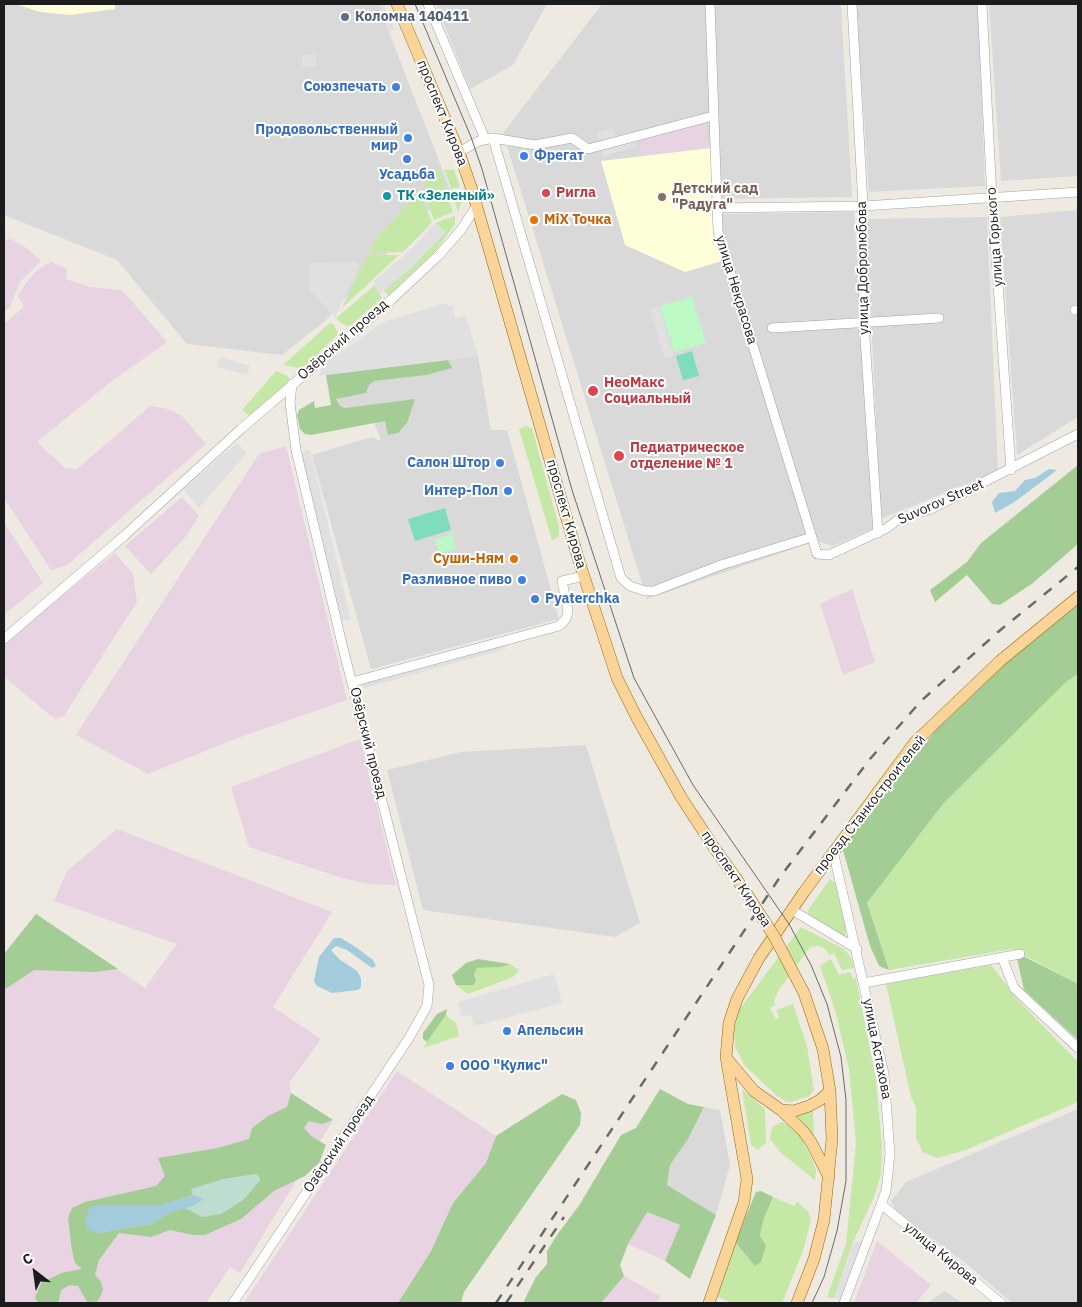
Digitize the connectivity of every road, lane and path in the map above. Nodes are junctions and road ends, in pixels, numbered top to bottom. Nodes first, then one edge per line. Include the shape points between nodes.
1 (397, 4) edge
2 (428, 4) edge
3 (710, 4) edge
4 (852, 4) edge
5 (982, 4) edge
6 (713, 116) junction
7 (489, 138) junction
8 (459, 152) junction
9 (1078, 192) edge
10 (992, 198) junction
11 (476, 205) junction
12 (863, 206) junction
13 (716, 208) junction
14 (939, 318) dead end
15 (864, 323) junction
16 (772, 328) dead end
17 (292, 384) junction
18 (1078, 434) edge
19 (1011, 470) junction
20 (878, 533) junction
21 (812, 537) junction
22 (584, 576) junction
23 (1078, 597) edge
24 (4, 639) edge
25 (352, 682) junction
26 (833, 851) junction
27 (792, 910) junction
28 (857, 949) junction
29 (1020, 954) dead end
30 (1002, 957) junction
31 (864, 983) junction
32 (1078, 1048) edge
33 (726, 1057) junction
34 (830, 1090) junction
35 (781, 1110) junction
36 (829, 1179) junction
37 (881, 1204) junction
38 (233, 1303) edge
39 (709, 1303) edge
40 (797, 1303) edge
41 (844, 1303) edge
42 (1001, 1303) edge

1 - 8 main road, проспект Кирова
2 - 7 street
3 - 6 street, улица Некрасова
4 - 12 street, улица Добролюбова
5 - 10 street, улица Горького
6 - 7 street via 588,149 572,138 535,145
6 - 13 street, улица Некрасова
7 - 8 street
7 - 21 street via 621,578 630,586 654,591 721,565
8 - 11 main road, проспект Кирова
9 - 10 street
10 - 12 street
10 - 19 street, улица Горького
11 - 17 street, Озёрский проезд via 461,230 439,255
11 - 22 main road, проспект Кирова
12 - 13 street
12 - 15 street, улица Добролюбова
13 - 21 street, улица Некрасова via 720,241
14 - 15 street
15 - 16 street
15 - 20 street, улица Добролюбова
17 - 24 street
17 - 25 street, Озёрский проезд via 290,403 296,450
18 - 19 street, Suvorov Street
19 - 20 street, Suvorov Street via 931,509 900,519
20 - 21 street, Suvorov Street via 829,555 818,554
22 - 25 street via 562,581 568,612 559,626
22 - 34 main road, проспект Кирова, bridge via 617,678 633,710 681,796 764,921 804,993 823,1049
23 - 26 main road, проезд Станкостроителей via 1000,661 916,742
25 - 38 street, Озёрский проезд via 429,985 427,1006
26 - 27 main road, проезд Станкостроителей
26 - 28 street, улица Астахова
27 - 28 street
27 - 33 main road, проезд Станкостроителей via 759,958 737,999 729,1023
28 - 31 street, улица Астахова
29 - 30 street
30 - 31 street
30 - 32 street via 1014,988
31 - 37 street, улица Астахова via 884,1074 889,1115 890,1154 886,1191
33 - 35 main road via 754,1091
33 - 39 main road via 747,1179 744,1202
34 - 35 main road via 809,1106 794,1111
34 - 36 main road via 832,1139
35 - 36 main road via 811,1142
36 - 40 main road via 824,1220 814,1259
37 - 41 street, улица Астахова
37 - 42 street, улица Кирова

